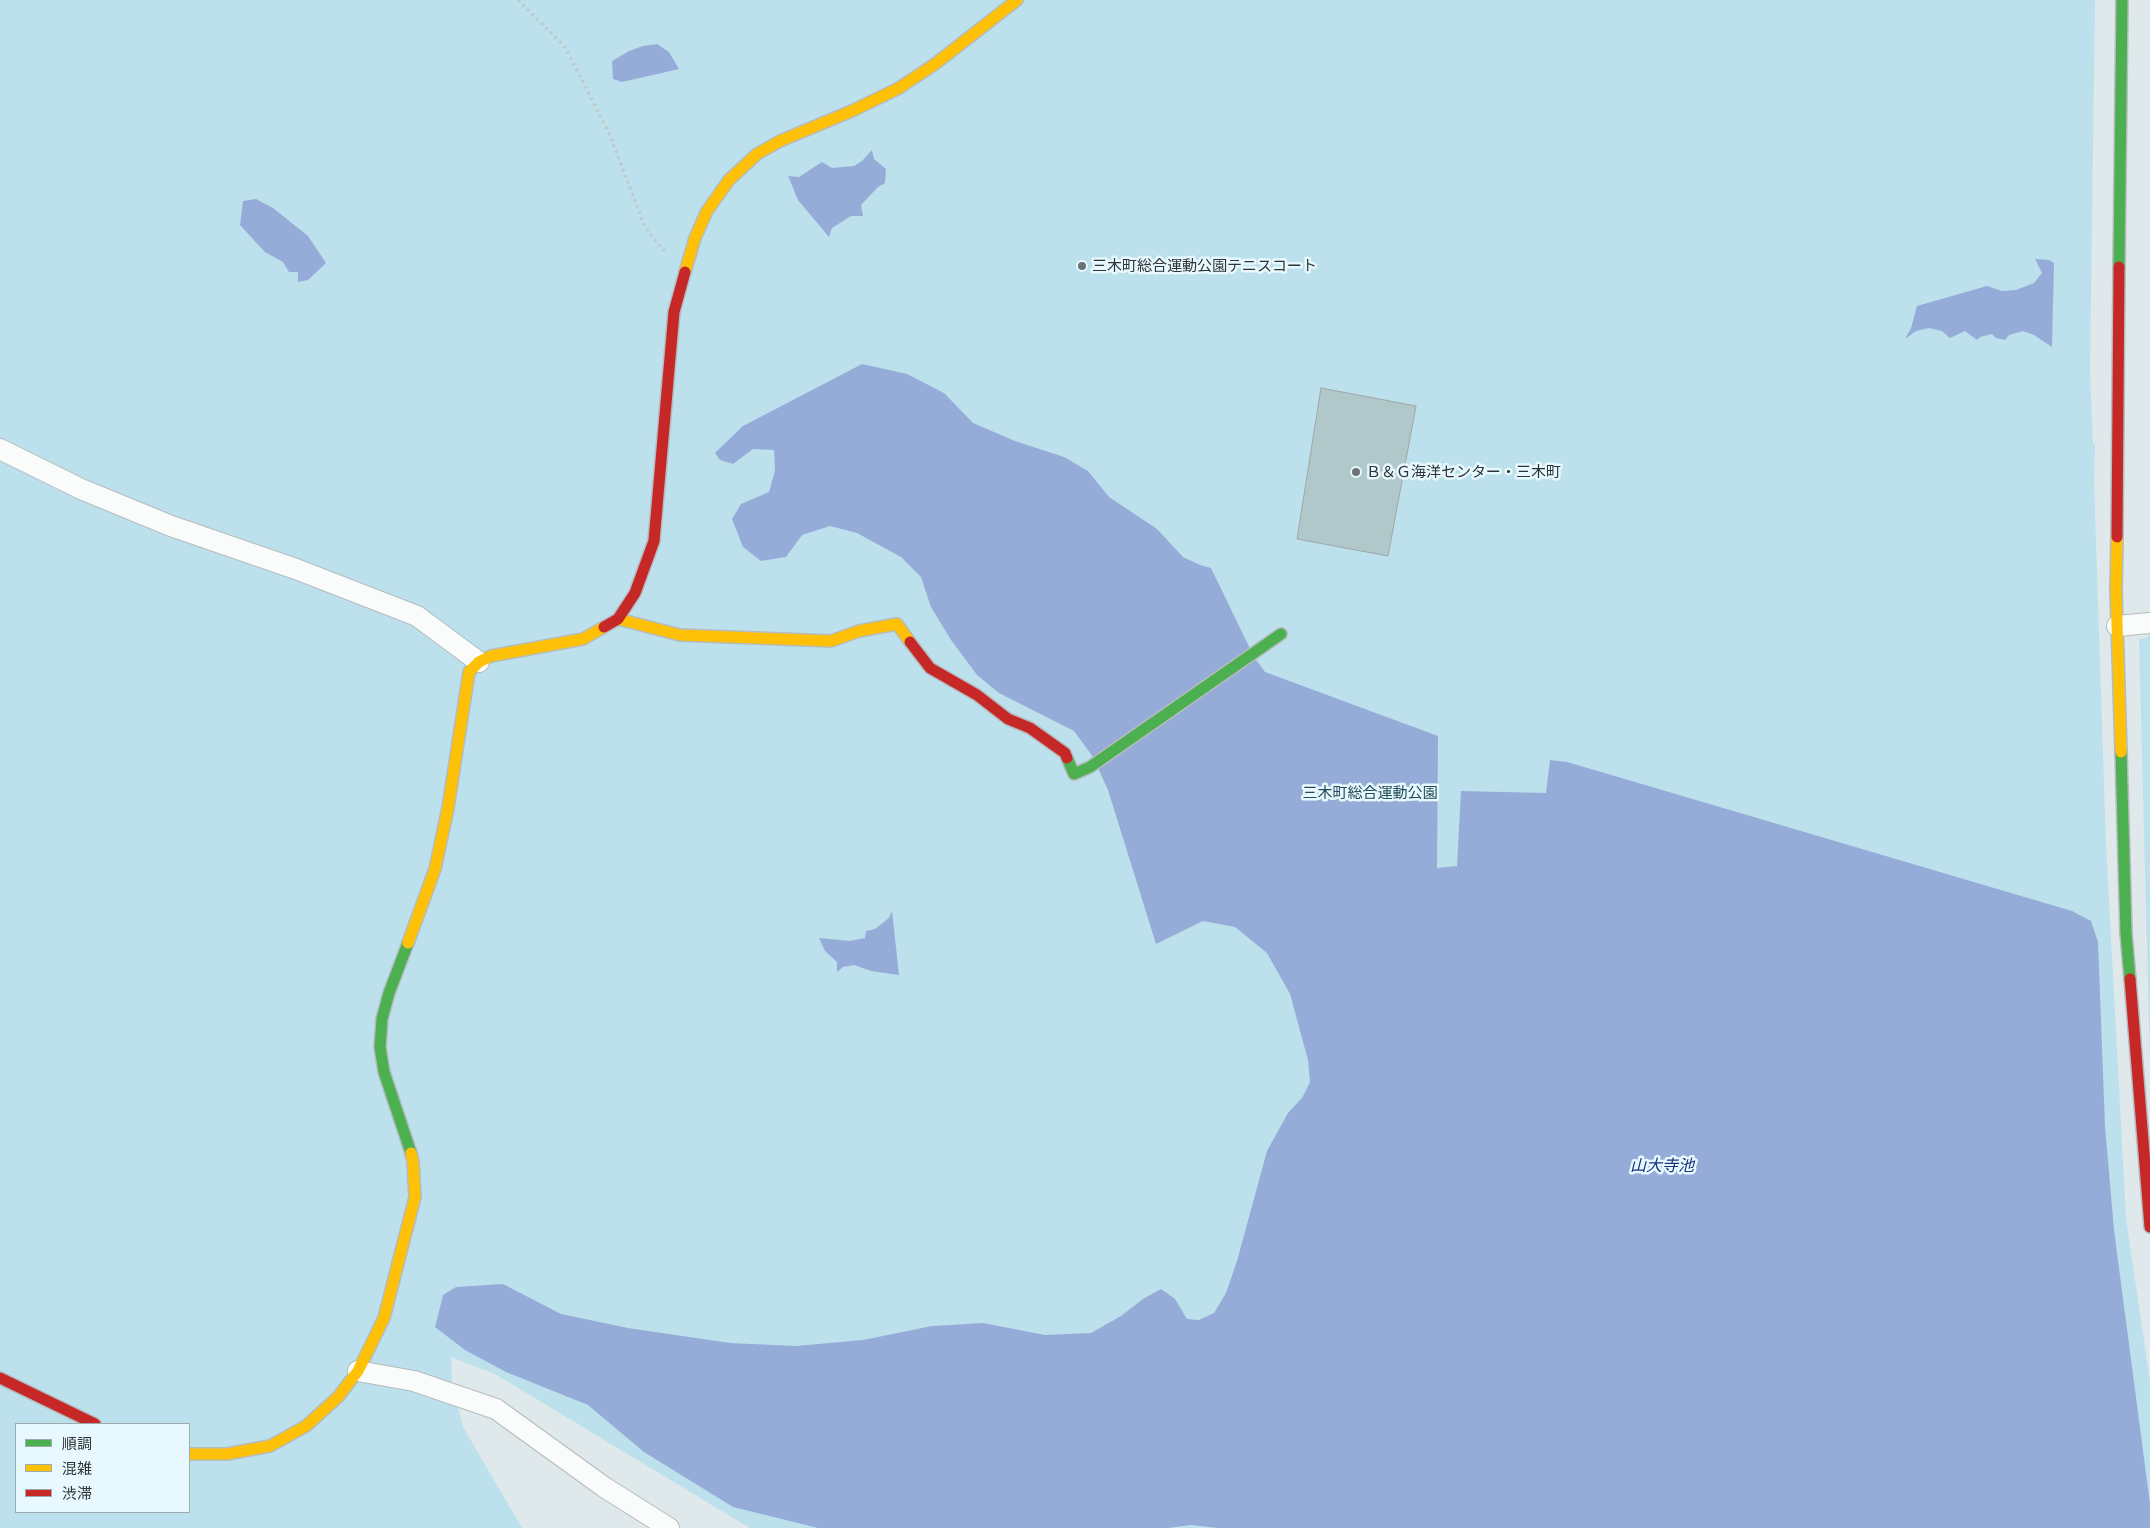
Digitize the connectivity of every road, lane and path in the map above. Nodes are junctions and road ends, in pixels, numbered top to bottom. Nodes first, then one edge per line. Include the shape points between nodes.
1 (518, 0) edge
2 (1017, 0) edge
3 (2122, 0) edge
4 (684, 274) junction
5 (0, 449) edge
6 (618, 619) junction
7 (2145, 623) edge
8 (2117, 626) junction
9 (1281, 634) dead end
10 (479, 662) junction
11 (2150, 1227) edge
12 (358, 1371) junction
13 (0, 1378) edge
14 (93, 1423) edge
15 (190, 1454) edge
16 (669, 1528) edge

1 - 4 path via 565,47 609,133 645,228
2 - 4 street via 899,88 757,154 729,180 707,210
3 - 8 street
4 - 6 street via 674,312 654,542 635,593
5 - 10 street via 81,489 162,523 296,569 417,616
6 - 9 street via 680,635 830,641 859,630 897,624 930,668 1058,748 1074,774 1090,767
6 - 10 street via 583,639 491,656
7 - 8 street
8 - 11 street via 2126,933
10 - 12 street via 469,672 436,869 382,1019 380,1047 384,1072 413,1162 415,1198 384,1318
12 - 15 street via 338,1397 306,1426 270,1446 227,1454
12 - 16 street via 414,1381 496,1409 604,1487
13 - 14 street

